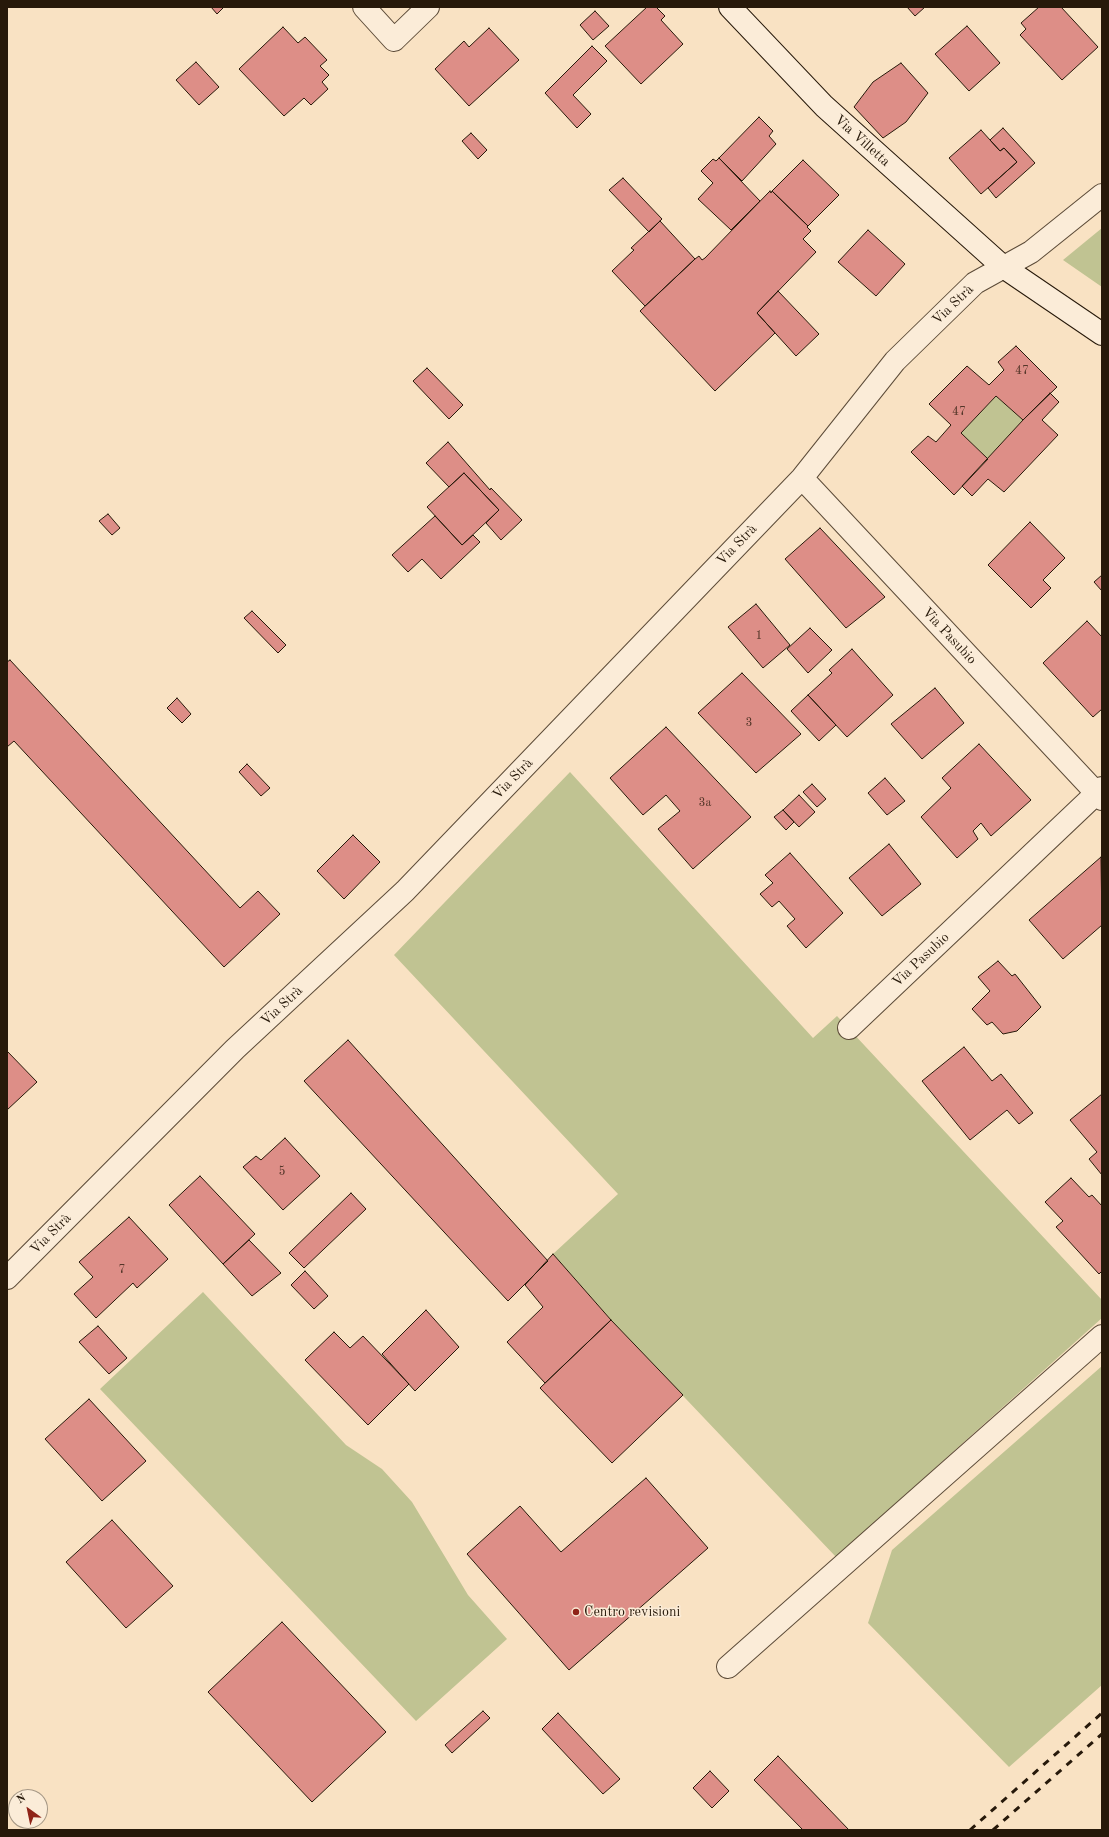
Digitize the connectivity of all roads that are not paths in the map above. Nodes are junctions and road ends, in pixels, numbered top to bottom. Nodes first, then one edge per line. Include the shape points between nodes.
1 (364, 7) edge
2 (428, 7) edge
3 (730, 7) edge
4 (1102, 195) edge
5 (1002, 266) junction
6 (1102, 334) edge
7 (802, 478) junction
8 (1100, 793) edge
9 (849, 1028) dead end
10 (7, 1278) edge
11 (1102, 1336) edge
12 (728, 1667) dead end

1 - 2 street via 394,40
3 - 5 street, Via Villetta via 824,106
4 - 5 street, Via Strà via 1031,252
5 - 6 street, Via Villetta
5 - 7 street, Via Strà via 975,283 895,361
7 - 8 street, Via Pasubio
7 - 10 street, Via Strà via 405,891 235,1049
8 - 9 street, Via Pasubio
11 - 12 street

